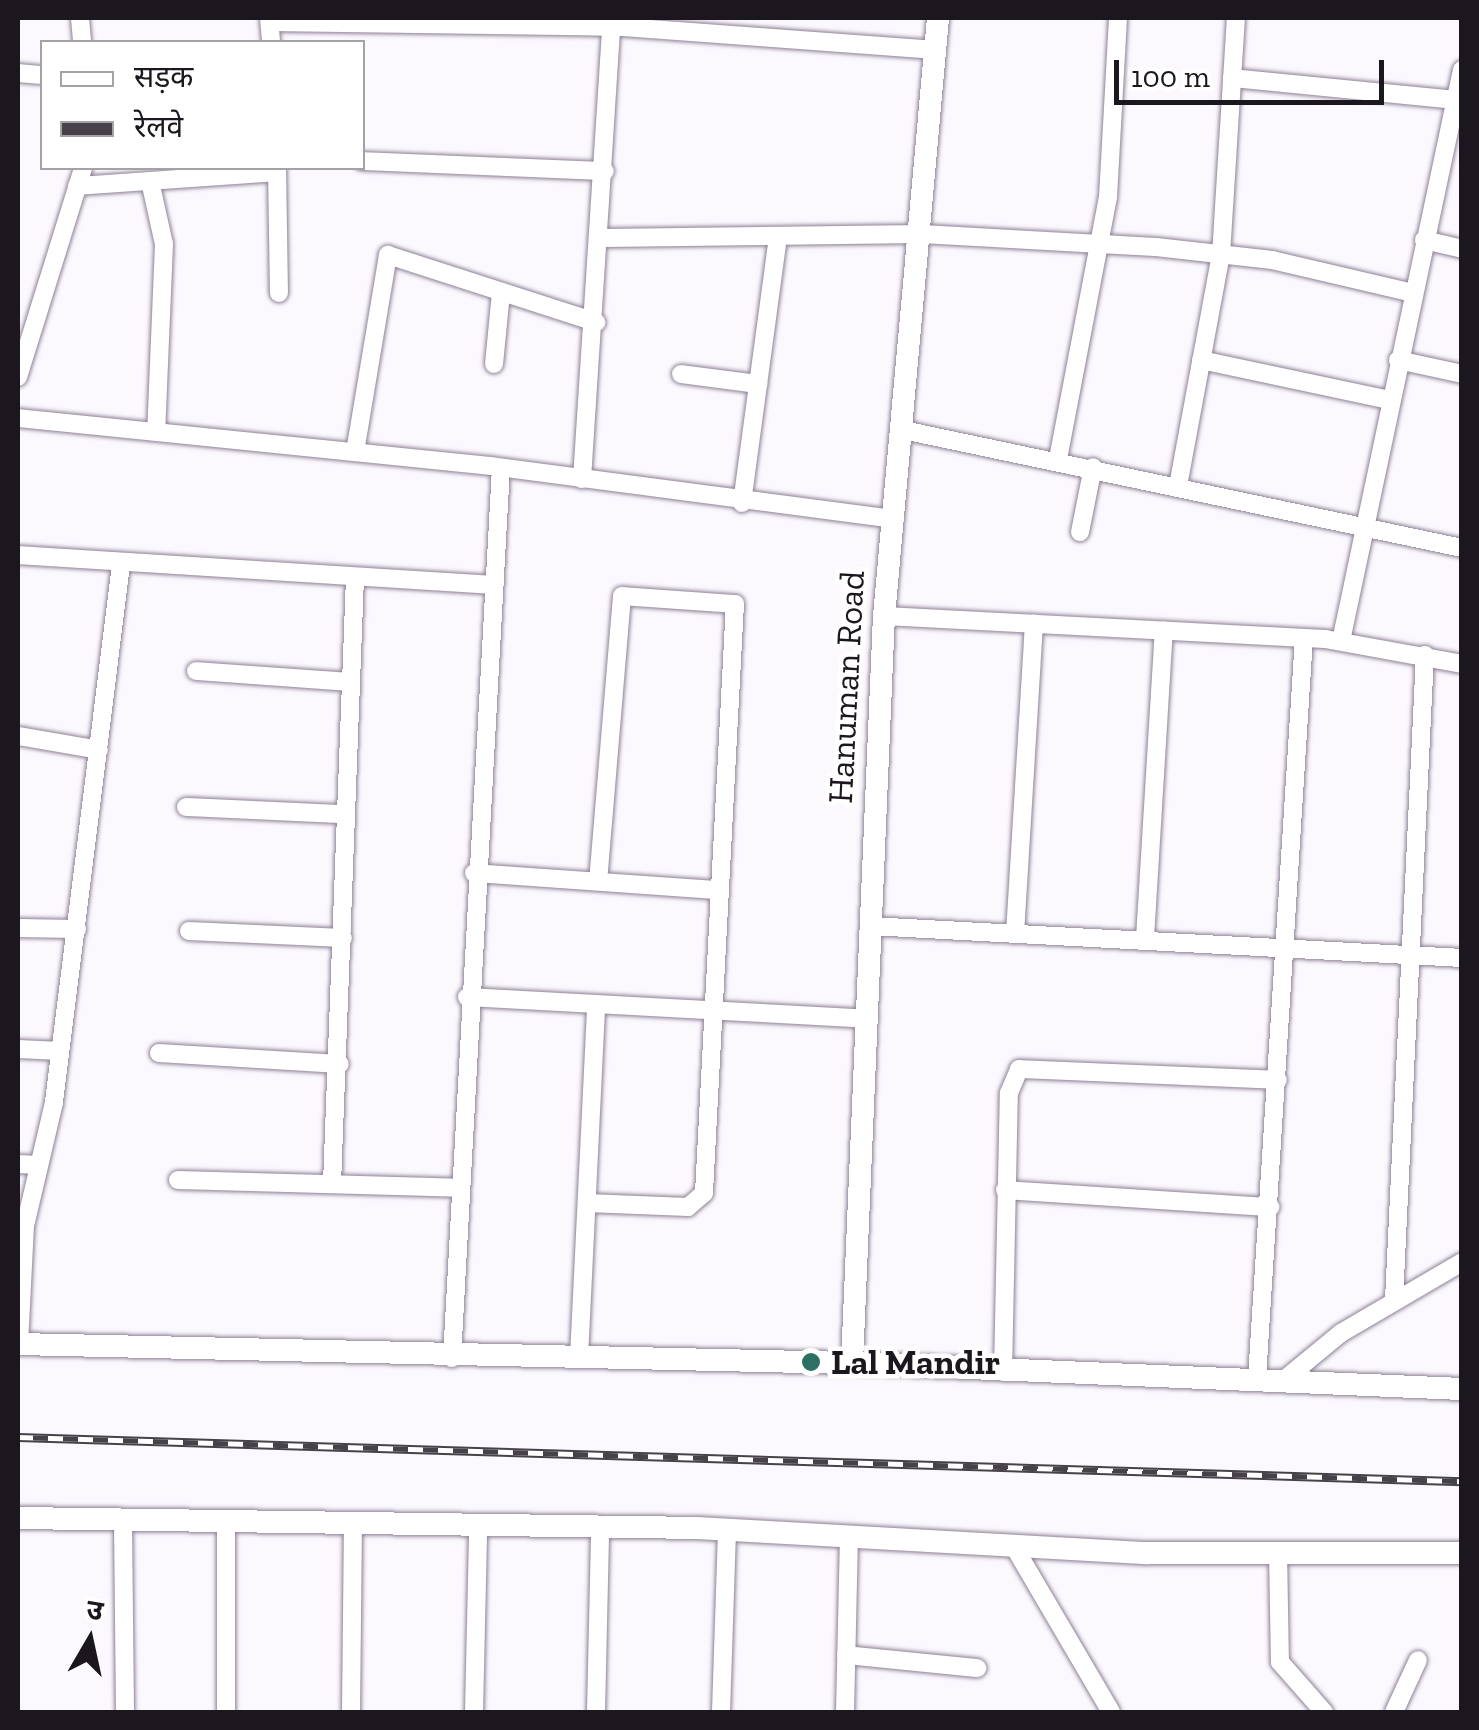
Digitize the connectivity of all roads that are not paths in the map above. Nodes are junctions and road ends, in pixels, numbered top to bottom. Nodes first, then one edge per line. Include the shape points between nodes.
1 (938, 18) edge
2 (1118, 18) edge
3 (1236, 18) edge
4 (269, 20) edge
5 (540, 22) edge
6 (611, 27) junction
7 (936, 50) junction
8 (1462, 70) edge
9 (1232, 78) junction
10 (1455, 100) junction
11 (365, 160) edge
12 (82, 170) edge
13 (277, 170) edge
14 (606, 171) junction
15 (150, 181) junction
16 (78, 186) junction
17 (922, 234) junction
18 (778, 236) junction
19 (603, 238) junction
20 (1424, 240) junction
21 (1100, 247) junction
22 (1462, 249) edge
23 (1221, 254) junction
24 (501, 292) junction
25 (1412, 293) junction
26 (279, 294) dead end
27 (596, 322) junction
28 (22, 348) edge
29 (1201, 360) junction
30 (1398, 360) junction
31 (494, 364) dead end
32 (681, 374) dead end
33 (1462, 374) edge
34 (18, 377) edge
35 (758, 384) junction
36 (1389, 400) junction
37 (18, 418) edge
38 (903, 430) junction
39 (156, 432) junction
40 (355, 452) junction
41 (1058, 459) junction
42 (1093, 467) junction
43 (501, 469) junction
44 (582, 479) junction
45 (1178, 486) junction
46 (742, 502) junction
47 (892, 519) junction
48 (1362, 527) junction
49 (1080, 532) dead end
50 (1462, 548) edge
51 (18, 556) edge
52 (120, 566) junction
53 (355, 576) junction
54 (493, 585) junction
55 (884, 616) junction
56 (1034, 624) junction
57 (1164, 631) junction
58 (1304, 638) junction
59 (1340, 641) junction
60 (1425, 655) junction
61 (1462, 664) edge
62 (196, 672) dead end
63 (349, 682) junction
64 (18, 736) edge
65 (99, 750) junction
66 (186, 807) dead end
67 (341, 814) junction
68 (474, 872) junction
69 (598, 881) junction
70 (717, 890) junction
71 (870, 926) junction
72 (18, 928) edge
73 (77, 929) junction
74 (190, 931) dead end
75 (1015, 934) junction
76 (343, 938) junction
77 (1145, 938) junction
78 (1286, 948) junction
79 (1406, 954) junction
80 (1462, 958) edge
81 (467, 997) junction
82 (596, 1004) junction
83 (713, 1012) junction
84 (866, 1019) junction
85 (18, 1049) edge
86 (60, 1051) junction
87 (159, 1053) dead end
88 (340, 1064) junction
89 (1278, 1080) junction
90 (18, 1164) edge
91 (39, 1164) junction
92 (178, 1180) dead end
93 (332, 1184) junction
94 (459, 1188) junction
95 (1005, 1190) junction
96 (587, 1202) junction
97 (1270, 1207) junction
98 (1462, 1262) edge
99 (1394, 1300) junction
100 (18, 1344) edge
101 (580, 1357) junction
102 (452, 1358) junction
103 (852, 1363) junction
104 (1004, 1372) junction
105 (1256, 1378) junction
106 (1284, 1380) junction
107 (1462, 1389) edge
108 (18, 1518) edge
109 (123, 1522) junction
110 (226, 1525) junction
111 (353, 1527) junction
112 (478, 1528) junction
113 (600, 1528) junction
114 (727, 1532) junction
115 (849, 1542) junction
116 (1016, 1550) junction
117 (1278, 1551) junction
118 (1462, 1553) edge
119 (846, 1655) junction
120 (1418, 1660) dead end
121 (978, 1668) dead end
122 (1096, 1694) junction
123 (126, 1712) edge
124 (226, 1712) edge
125 (351, 1712) edge
126 (474, 1712) edge
127 (596, 1712) edge
128 (722, 1712) edge
129 (845, 1712) edge
130 (1085, 1712) edge
131 (1110, 1712) edge
132 (1324, 1712) edge
133 (1394, 1712) edge

1 - 7 street, Hanuman Road
2 - 21 street
3 - 9 street
4 - 5 street
5 - 6 street
6 - 7 street
6 - 14 street
7 - 17 street, Hanuman Road
8 - 10 street
9 - 10 street
9 - 23 street
10 - 20 street
11 - 14 street
12 - 16 street
13 - 15 street
13 - 26 street
14 - 19 street
15 - 16 street
15 - 39 street via 164,244
16 - 28 street
17 - 18 street
17 - 21 street
17 - 38 street, Hanuman Road
18 - 19 street
18 - 35 street
19 - 27 street
20 - 22 street
20 - 25 street
21 - 23 street
21 - 41 street
23 - 25 street
23 - 29 street
24 - 27 street
24 - 31 street
24 - 40 street via 388,255
25 - 30 street
27 - 44 street
28 - 34 street
29 - 36 street
29 - 45 street
30 - 33 street
30 - 36 street
32 - 35 street
35 - 46 street
36 - 48 street
37 - 39 street
38 - 41 street
38 - 47 street, Hanuman Road
39 - 40 street
40 - 43 street
41 - 42 street
42 - 45 street
42 - 49 street
43 - 44 street
43 - 54 street
44 - 46 street
45 - 48 street
46 - 47 street
47 - 55 street, Hanuman Road
48 - 50 street
48 - 59 street
51 - 52 street
52 - 53 street
52 - 65 street
53 - 54 street
53 - 63 street
54 - 68 street
55 - 56 street
55 - 71 street, Hanuman Road
56 - 57 street
56 - 75 street
57 - 58 street
57 - 77 street
58 - 59 street
58 - 78 street
59 - 60 street
60 - 61 street
60 - 79 street
62 - 63 street
63 - 67 street
64 - 65 street
65 - 73 street
66 - 67 street
67 - 76 street
68 - 69 street
68 - 81 street
69 - 70 street
69 - 70 street via 618,616 622,596 630,596 735,604
70 - 83 street
71 - 75 street
71 - 84 street, Hanuman Road
72 - 73 street
73 - 86 street
74 - 76 street
75 - 77 street
76 - 88 street
77 - 78 street
78 - 79 street
78 - 89 street
79 - 80 street
79 - 99 street
81 - 82 street
81 - 94 street
82 - 83 street
82 - 96 street
83 - 84 street
83 - 96 street via 698,1204
84 - 103 street, Hanuman Road
85 - 86 street
86 - 91 street
87 - 88 street
88 - 93 street
89 - 95 street via 1019,1069 1008,1093
89 - 97 street
90 - 91 street
91 - 100 street via 24,1226
92 - 93 street
93 - 94 street
94 - 102 street
95 - 97 street
95 - 104 street
96 - 101 street
97 - 105 street
98 - 99 street
99 - 106 street
100 - 102 street
101 - 102 street
101 - 103 street
103 - 104 street
104 - 105 street
105 - 106 street
106 - 107 street
108 - 109 street
109 - 110 street
109 - 123 street
110 - 111 street
110 - 124 street
111 - 112 street
111 - 125 street
112 - 113 street
112 - 126 street
113 - 114 street
113 - 127 street
114 - 115 street
114 - 128 street
115 - 116 street
115 - 119 street
116 - 117 street
116 - 122 street
117 - 118 street
117 - 132 street via 1280,1662
119 - 121 street
119 - 129 street
120 - 133 street
122 - 130 street
122 - 131 street

